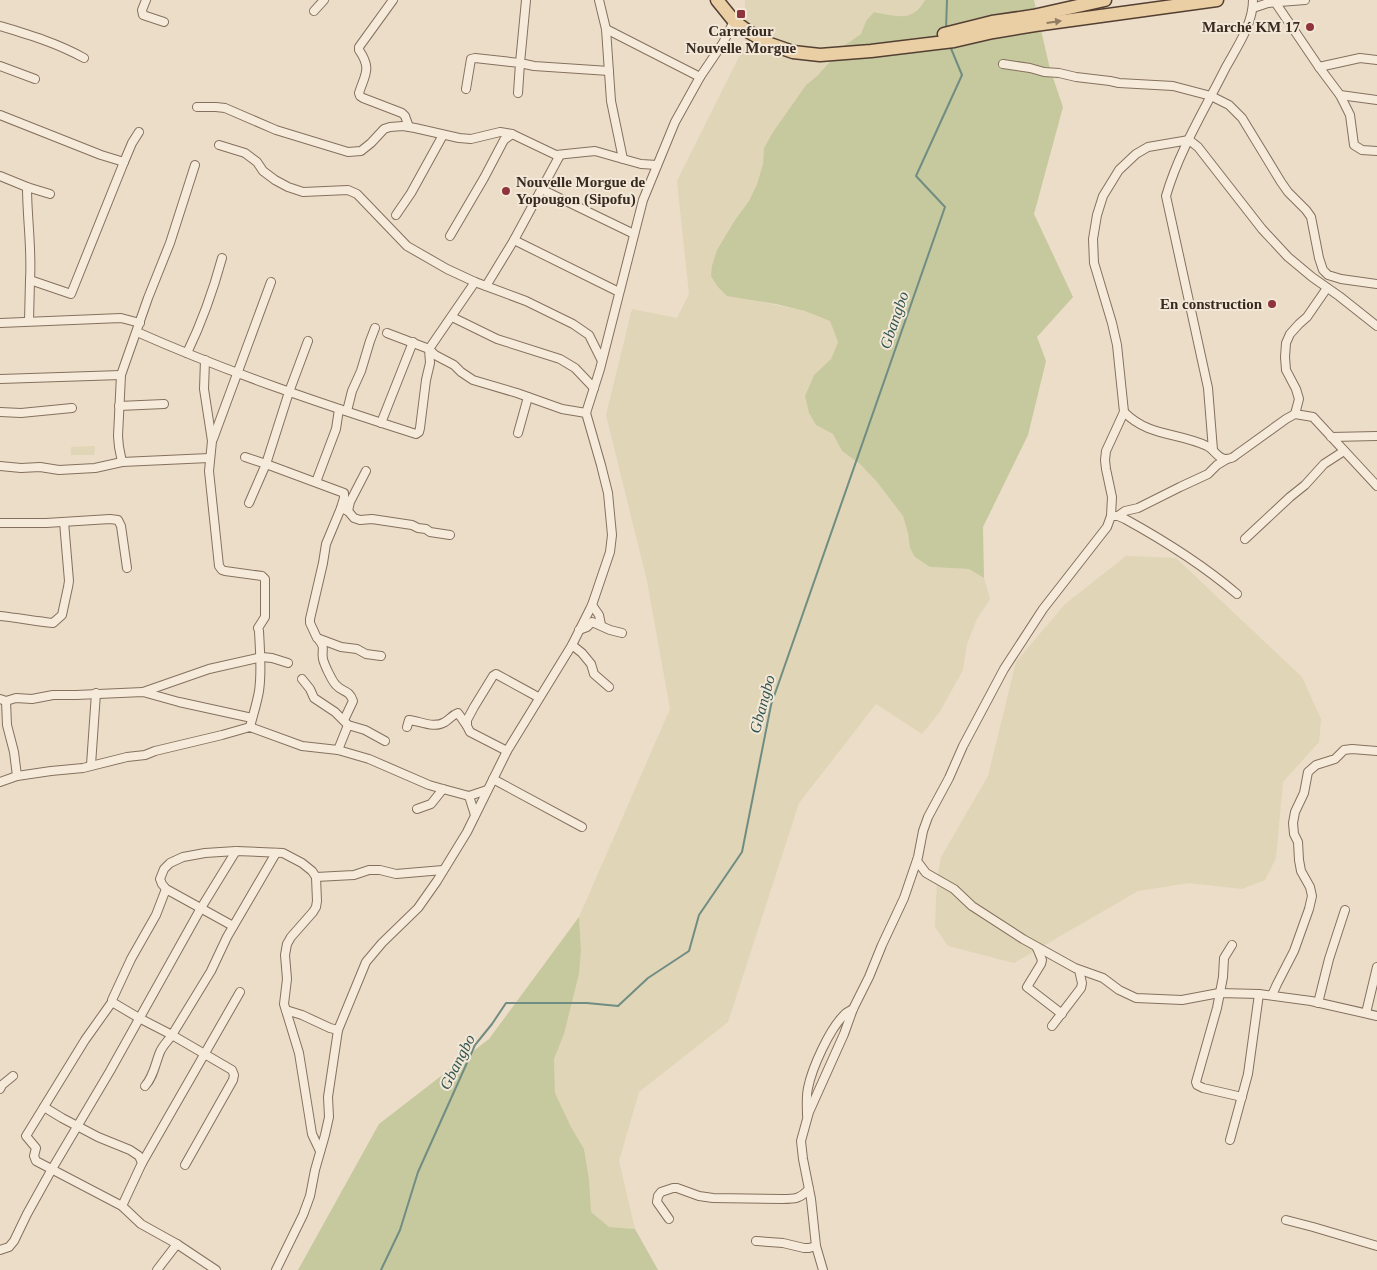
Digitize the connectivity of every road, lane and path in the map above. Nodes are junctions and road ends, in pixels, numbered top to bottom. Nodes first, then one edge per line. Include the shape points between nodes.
1 (146, 0) edge
2 (324, 0) edge
3 (393, 0) edge
4 (526, 0) edge
5 (599, 0) edge
6 (717, 0) edge
7 (726, 0) edge
8 (1105, 0) edge
9 (1218, 0) edge
10 (1305, 0) edge
11 (1275, 2) junction
12 (1253, 4) edge
13 (314, 11) dead end
14 (734, 21) junction
15 (164, 22) dead end
16 (0, 26) edge
17 (606, 28) junction
18 (953, 37) junction
19 (936, 39) junction
20 (84, 58) dead end
21 (1377, 60) edge
22 (520, 63) junction
23 (1003, 64) dead end
24 (0, 66) edge
25 (1319, 67) junction
26 (609, 71) junction
27 (700, 77) junction
28 (35, 79) dead end
29 (466, 89) dead end
30 (518, 93) dead end
31 (1211, 96) junction
32 (1340, 96) junction
33 (1377, 100) edge
34 (197, 108) dead end
35 (0, 115) edge
36 (409, 127) junction
37 (139, 132) dead end
38 (512, 134) junction
39 (443, 135) junction
40 (1189, 140) junction
41 (219, 145) dead end
42 (1377, 151) edge
43 (560, 155) junction
44 (623, 159) junction
45 (124, 162) junction
46 (195, 165) dead end
47 (657, 165) junction
48 (0, 176) edge
49 (27, 187) junction
50 (541, 190) junction
51 (50, 194) dead end
52 (396, 215) dead end
53 (634, 234) junction
54 (450, 236) dead end
55 (514, 240) junction
56 (222, 258) dead end
57 (30, 280) junction
58 (271, 282) dead end
59 (475, 282) junction
60 (1377, 284) edge
61 (486, 286) junction
62 (1327, 288) junction
63 (619, 292) junction
64 (452, 317) junction
65 (29, 321) junction
66 (0, 323) edge
67 (140, 323) junction
68 (1377, 326) edge
69 (375, 328) dead end
70 (137, 332) junction
71 (387, 332) dead end
72 (308, 341) dead end
73 (413, 342) junction
74 (429, 349) junction
75 (187, 353) junction
76 (204, 360) junction
77 (601, 360) junction
78 (237, 372) junction
79 (121, 375) junction
80 (0, 380) edge
81 (594, 388) junction
82 (289, 392) junction
83 (528, 397) junction
84 (164, 404) dead end
85 (119, 406) junction
86 (72, 408) dead end
87 (343, 410) junction
88 (0, 412) edge
89 (1124, 412) junction
90 (586, 413) junction
91 (1295, 414) junction
92 (381, 423) junction
93 (518, 433) dead end
94 (1377, 436) edge
95 (1331, 437) junction
96 (212, 441) junction
97 (1213, 450) junction
98 (1344, 451) junction
99 (245, 457) dead end
100 (209, 458) junction
101 (1227, 459) junction
102 (122, 462) junction
103 (266, 464) junction
104 (0, 466) edge
105 (366, 471) dead end
106 (316, 482) junction
107 (1377, 486) edge
108 (249, 503) dead end
109 (344, 510) junction
110 (1115, 516) junction
111 (64, 522) junction
112 (0, 523) edge
113 (450, 535) dead end
114 (1245, 539) dead end
115 (127, 568) dead end
116 (1238, 594) dead end
117 (592, 605) junction
118 (0, 616) edge
119 (601, 625) junction
120 (579, 630) junction
121 (622, 633) dead end
122 (318, 638) junction
123 (572, 645) junction
124 (381, 656) dead end
125 (262, 657) junction
126 (288, 663) dead end
127 (302, 679) dead end
128 (609, 686) dead end
129 (143, 692) junction
130 (96, 694) junction
131 (538, 697) junction
132 (3, 700) edge
133 (251, 722) junction
134 (346, 722) junction
135 (467, 726) junction
136 (407, 727) dead end
137 (385, 742) dead end
138 (338, 750) junction
139 (506, 751) junction
140 (1377, 751) edge
141 (91, 765) junction
142 (18, 776) junction
143 (494, 778) junction
144 (0, 782) edge
145 (443, 789) junction
146 (487, 790) junction
147 (469, 796) junction
148 (417, 809) dead end
149 (475, 815) junction
150 (582, 827) dead end
151 (236, 851) junction
152 (276, 853) junction
153 (919, 864) junction
154 (443, 870) junction
155 (316, 877) junction
156 (166, 889) junction
157 (201, 908) junction
158 (1346, 910) dead end
159 (233, 926) junction
160 (1232, 946) dead end
161 (1037, 948) junction
162 (1377, 967) edge
163 (1079, 970) junction
164 (240, 992) dead end
165 (1220, 993) junction
166 (1259, 994) junction
167 (1272, 996) junction
168 (112, 1002) junction
169 (1318, 1003) junction
170 (853, 1009) junction
171 (286, 1010) junction
172 (1366, 1013) junction
173 (1062, 1014) junction
174 (1377, 1016) edge
175 (140, 1018) junction
176 (1052, 1026) dead end
177 (338, 1030) junction
178 (172, 1035) junction
179 (204, 1054) junction
180 (13, 1076) dead end
181 (146, 1086) dead end
182 (0, 1089) edge
183 (1242, 1097) junction
184 (44, 1107) junction
185 (808, 1117) junction
186 (78, 1126) junction
187 (1230, 1140) dead end
188 (320, 1151) junction
189 (142, 1163) junction
190 (186, 1165) dead end
191 (52, 1169) junction
192 (809, 1189) junction
193 (122, 1206) junction
194 (669, 1219) dead end
195 (1286, 1220) dead end
196 (756, 1241) dead end
197 (177, 1244) junction
198 (816, 1246) junction
199 (1377, 1246) edge
200 (0, 1250) edge
201 (157, 1270) edge
202 (216, 1270) edge
203 (276, 1270) edge
204 (823, 1270) edge

1 - 15 street via 143,15
2 - 13 street
3 - 36 street via 359,47 367,66 360,96 406,116
4 - 22 street
5 - 17 street
6 - 14 main road
7 - 19 main road via 750,23 772,36 796,44 820,47
8 - 18 main road via 992,22
18 -> 9 main road
10 - 11 street
11 - 12 street
11 - 25 street
12 - 31 street via 1244,33
14 - 19 main road via 770,44 793,52 820,55
14 - 27 street
16 - 20 street via 37,36
17 - 26 street
17 - 27 street
18 - 19 main road
21 - 25 street via 1360,58
22 - 26 street
22 - 29 street via 471,58
22 - 30 street
23 - 31 street via 1119,83 1173,86
24 - 28 street
25 - 32 street
26 - 44 street via 611,100
27 - 47 street via 675,122
31 - 40 street
31 - 60 street via 1229,105 1242,118 1280,182 1311,217 1323,270 1341,279
32 - 33 street
32 - 42 street via 1350,115 1354,145 1362,150
34 - 36 street via 225,108 276,130 348,152 361,151 384,129
35 - 45 street
36 - 39 street
37 - 45 street
38 - 39 street via 500,132 470,139
38 - 43 street
38 - 54 street via 504,140
39 - 52 street
40 - 62 street via 1288,257
40 - 89 street via 1148,147 1136,154 1119,170 1103,196 1097,215 1094,263 1115,337
40 - 97 street via 1166,196 1208,388
41 - 59 street via 245,153 275,180 302,192 348,190 357,194 407,246
43 - 44 street via 595,151
43 - 50 street
44 - 47 street
45 - 57 street via 71,294
46 - 67 street
47 - 53 street
48 - 49 street
49 - 51 street
49 - 57 street
50 - 53 street
50 - 55 street
53 - 63 street
55 - 61 street
55 - 63 street
56 - 75 street via 213,290
57 - 65 street
58 - 78 street
59 - 61 street
59 - 64 street
61 - 77 street via 573,324 589,335
62 - 68 street
62 - 91 street via 1286,343 1286,370 1299,399
63 - 77 street
64 - 74 street
64 - 81 street via 497,339 560,358
65 - 66 street
65 - 67 street via 121,318
67 - 70 street
69 - 87 street via 361,371
70 - 75 street
70 - 79 street
71 - 73 street
72 - 82 street
73 - 74 street
73 - 92 street
74 - 83 street via 473,380
74 - 92 street via 430,363 419,432 416,434
75 - 76 street
76 - 78 street
76 - 96 street via 204,389
77 - 81 street
78 - 82 street
78 - 96 street
79 - 80 street
79 - 85 street
81 - 90 street
82 - 87 street
82 - 103 street
83 - 90 street via 562,409
83 - 93 street
84 - 85 street
85 - 102 street via 118,436
86 - 88 street
87 - 92 street
87 - 106 street
89 - 97 street via 1147,428 1198,442
89 - 110 street via 1105,460
90 - 117 street via 608,493 612,535 610,552
91 - 95 street via 1313,417
91 - 101 street
94 - 95 street
95 - 98 street
96 - 100 street
97 - 101 street
98 - 107 street
98 - 114 street via 1324,464
99 - 103 street
100 - 102 street
100 - 125 street via 220,566 225,571 265,579 266,617 258,628
101 - 110 street via 1208,474
102 - 104 street via 95,468 59,470
103 - 106 street
103 - 108 street
105 - 109 street
106 - 109 street via 344,493
109 - 113 street via 360,520 412,525
109 - 122 street via 326,544 310,619
110 - 116 street via 1192,559
110 - 153 street via 1044,609 997,682 933,805 923,832
111 - 112 street
111 - 115 street via 118,520
111 - 118 street via 69,581 62,615 53,624
117 - 119 street
117 - 120 street
119 - 120 street via 592,622
119 - 121 street
120 - 123 street
122 - 124 street
122 - 134 street via 329,673 353,701
123 - 128 street via 582,653 594,674
123 - 131 street
125 - 126 street
125 - 129 street via 209,669
125 - 133 street via 259,692
127 - 134 street via 314,698
129 - 130 street
129 - 133 street
130 - 132 street
130 - 141 street
131 - 135 street via 496,674 474,707
131 - 139 street
132 - 142 street
133 - 138 street via 302,746
133 - 141 street via 222,735
134 - 137 street
134 - 138 street
135 - 136 street via 458,713 444,723 434,725 409,720
135 - 139 street via 470,732
138 - 145 street
139 - 143 street
140 - 167 street via 1344,750 1335,759 1316,765 1308,772 1293,823 1301,871 1312,896 1310,909
141 - 142 street
142 - 144 street
143 - 146 street
143 - 150 street
145 - 147 street
145 - 148 street via 431,804
146 - 147 street
146 - 149 street
147 - 149 street
149 - 154 street
151 - 152 street
151 - 156 street via 183,857 170,863 160,879
151 - 157 street
152 - 155 street via 292,857
152 - 159 street
153 - 161 street via 926,873 954,889 972,906
153 - 170 street
154 - 155 street via 408,874 369,870
154 - 177 street via 418,908 366,962
155 - 171 street via 314,912 287,944
156 - 157 street
156 - 168 street
157 - 159 street
157 - 175 street
158 - 169 street
159 - 178 street via 211,971
160 - 165 street via 1224,958
161 - 163 street
161 - 173 street via 1042,960 1028,988
162 - 172 street
163 - 165 street via 1095,974 1136,998 1182,1000
163 - 173 street via 1082,986
164 - 179 street
165 - 166 street
165 - 183 street via 1196,1082 1203,1088
166 - 167 street
166 - 183 street
167 - 169 street
168 - 175 street
168 - 184 street
169 - 172 street
170 - 185 street
170 - 185 street via 844,1014 834,1028 817,1062 808,1086
171 - 177 street
171 - 188 street via 298,1053 312,1134
172 - 174 street
173 - 176 street
175 - 178 street
175 - 186 street
177 - 188 street via 328,1097 329,1117
178 - 179 street
178 - 181 street via 160,1052
179 - 189 street
179 - 190 street via 232,1070 234,1075
180 - 182 street
183 - 187 street
184 - 186 street
184 - 191 street via 26,1136 36,1148 34,1159
185 - 192 street via 801,1141
186 - 189 street via 130,1150 139,1156
186 - 191 street
188 - 203 street via 303,1215
189 - 193 street
191 - 193 street
191 - 200 street via 14,1242
192 - 194 street via 802,1197 782,1199 713,1198 673,1188 661,1192 657,1202
192 - 198 street
193 - 197 street via 141,1224
195 - 199 street
196 - 198 street via 804,1248
197 - 201 street
197 - 202 street
198 - 204 street

